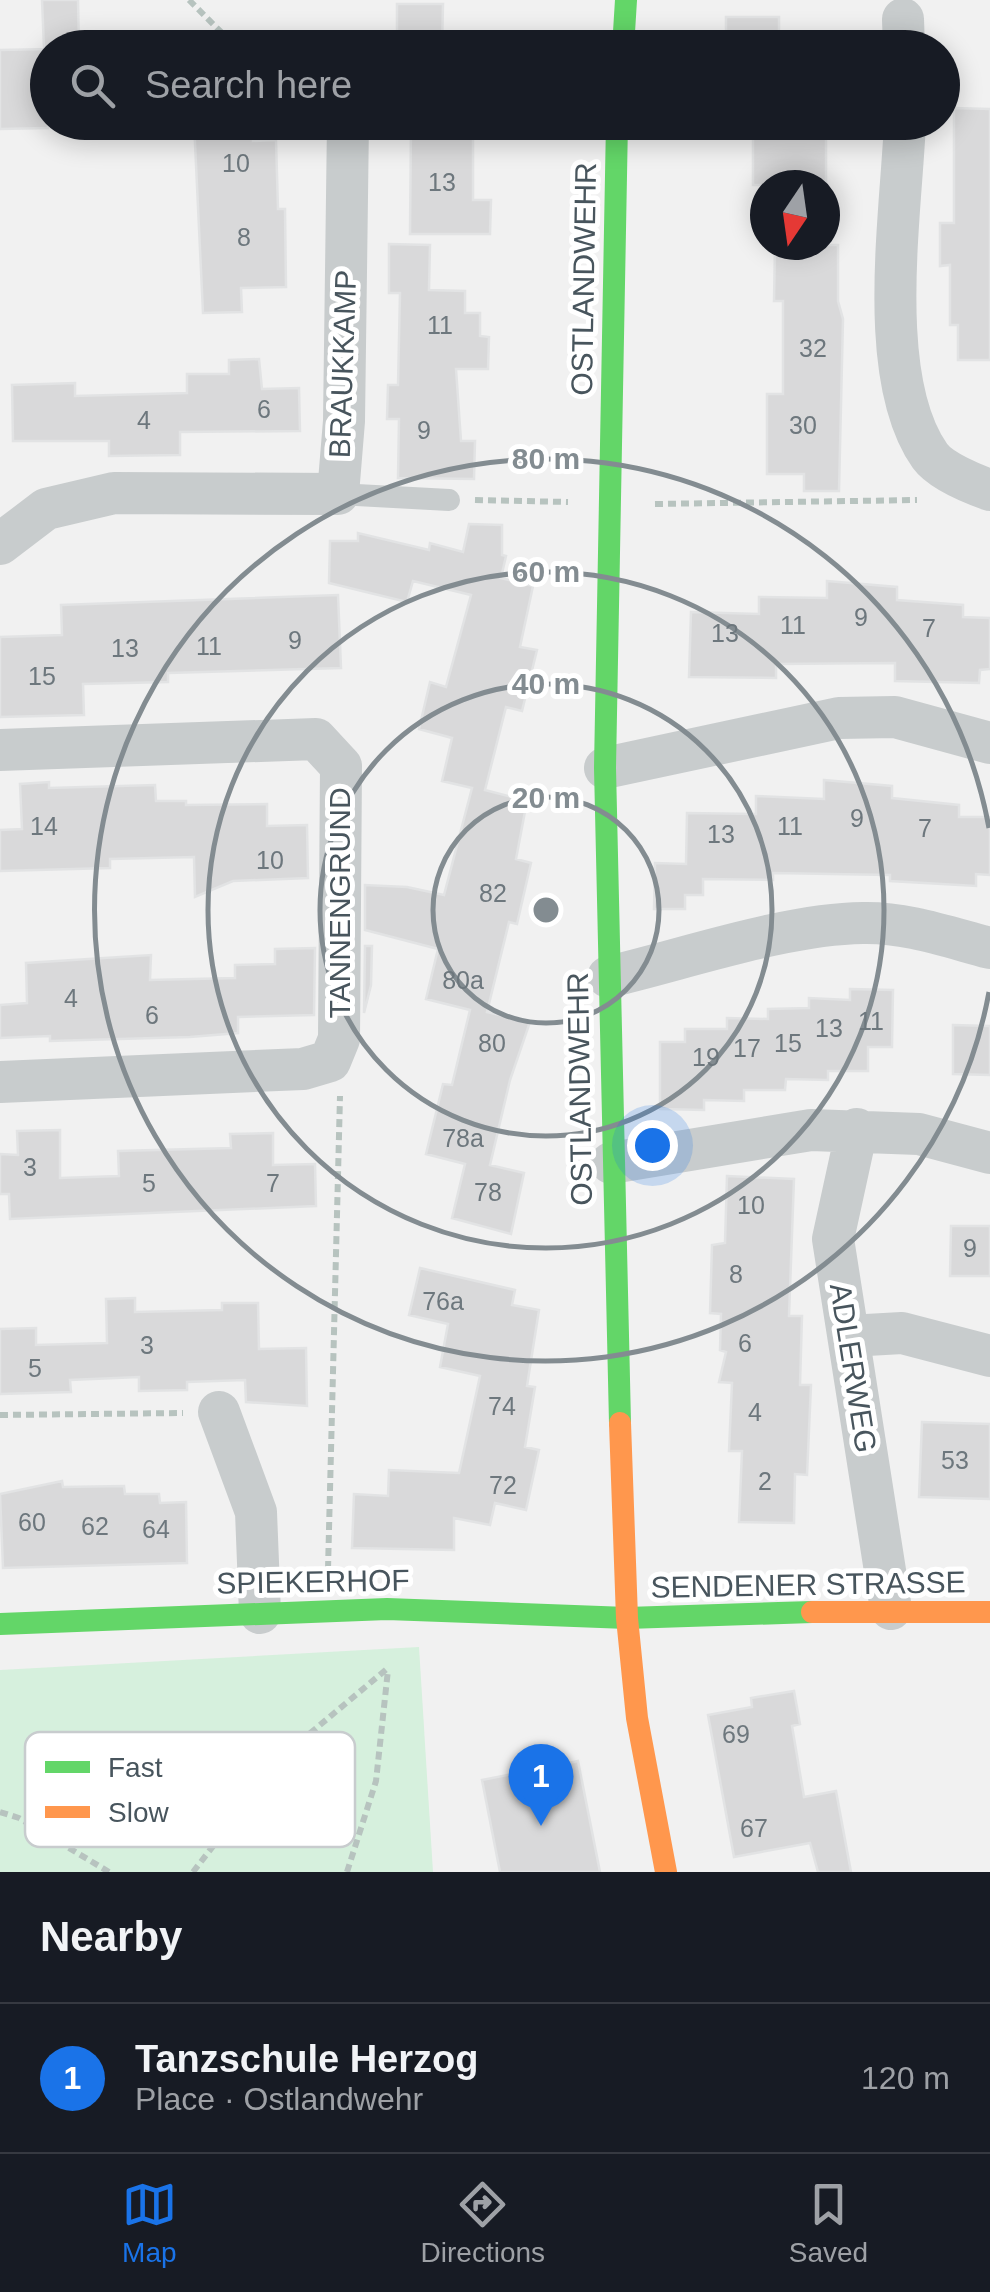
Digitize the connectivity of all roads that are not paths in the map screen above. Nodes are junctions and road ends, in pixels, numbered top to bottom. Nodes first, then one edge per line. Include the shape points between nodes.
1 (626, 0) edge
2 (624, 30) edge
3 (348, 140) edge
4 (617, 140) edge
5 (904, 140) edge
6 (990, 490) edge
7 (338, 494) junction
8 (449, 500) road end
9 (0, 544) edge
10 (990, 743) edge
11 (0, 750) edge
12 (605, 768) junction
13 (990, 948) edge
14 (608, 977) junction
15 (0, 1082) edge
16 (857, 1129) junction
17 (990, 1153) edge
18 (610, 1164) junction
19 (849, 1336) junction
20 (990, 1356) edge
21 (219, 1412) road end
22 (890, 1609) junction
23 (990, 1612) edge
24 (260, 1613) junction
25 (627, 1618) junction
26 (0, 1624) edge
27 (666, 1872) edge

1 - 2 street
3 - 7 street, BRAUKKAMP
4 - 12 street, OSTLANDWEHR
5 - 6 street via 896,352 906,410 932,460
7 - 8 lane
7 - 9 street, BRAUKKAMP via 114,493 46,509
10 - 12 street via 895,717 840,718
11 - 15 street, TANNENGRUND via 316,738 341,766 339,1039 330,1061 303,1069
12 - 14 street, OSTLANDWEHR
13 - 14 street via 911,927 864,923
14 - 18 street, OSTLANDWEHR
16 - 17 street via 920,1134
16 - 18 street via 759,1137
16 - 19 street, ADLERWEG via 833,1239
18 - 25 street, OSTLANDWEHR
19 - 20 street via 902,1333
19 - 22 street, ADLERWEG
21 - 24 street via 256,1512
22 - 23 street, SENDENER STRASSE
22 - 25 street, SENDENER STRASSE
24 - 25 street, SPIEKERHOF via 387,1609
24 - 26 street, SPIEKERHOF
25 - 27 street, OSTLANDWEHR via 637,1718

